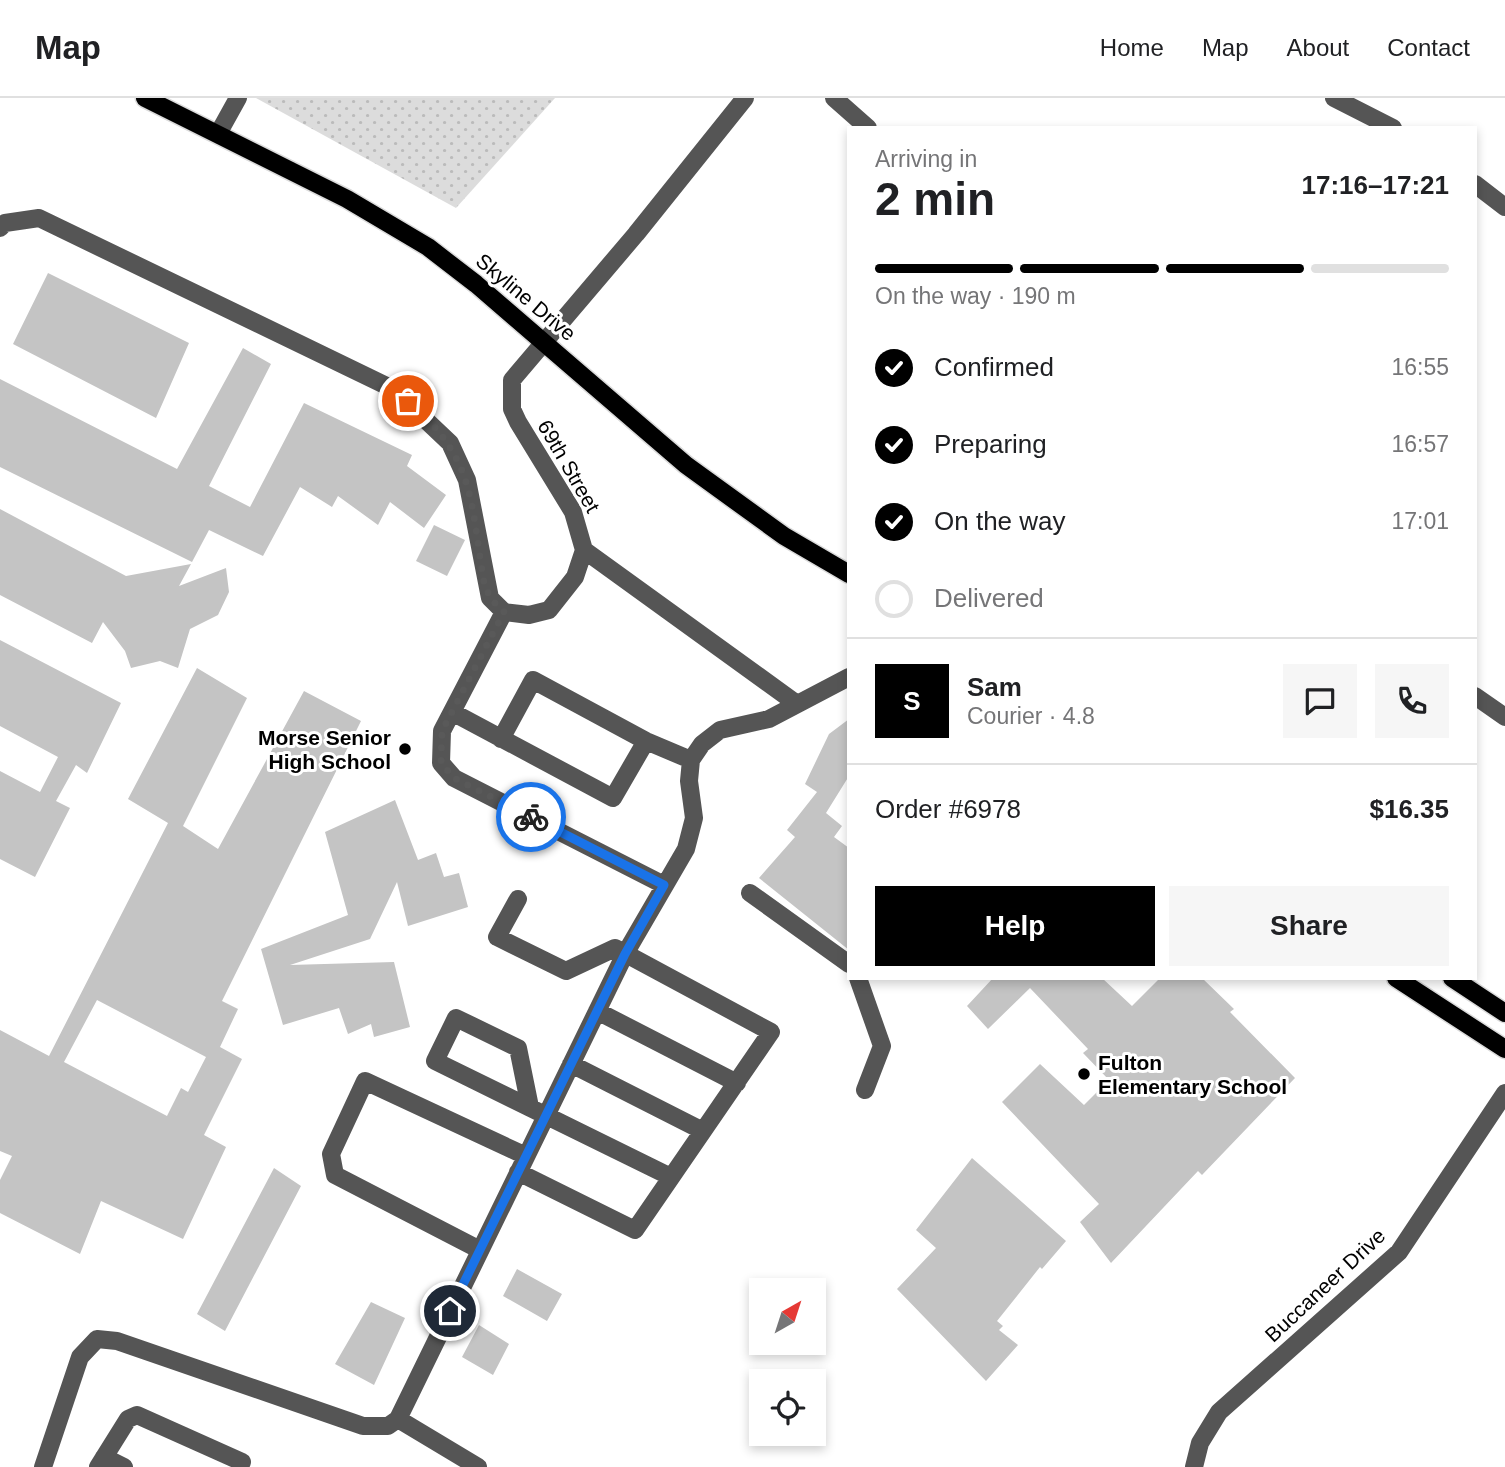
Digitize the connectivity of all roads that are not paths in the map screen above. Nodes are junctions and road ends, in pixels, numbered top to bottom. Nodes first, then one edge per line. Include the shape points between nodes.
1 (145, 98) edge
2 (238, 98) edge
3 (745, 98) edge
4 (834, 98) edge
5 (1334, 98) edge
6 (866, 126) edge
7 (1389, 126) edge
8 (218, 134) junction
9 (1477, 186) edge
10 (1505, 207) edge
11 (0, 228) edge
12 (545, 342) junction
13 (584, 550) junction
14 (847, 573) edge
15 (504, 612) junction
16 (847, 678) edge
17 (1477, 697) edge
18 (797, 704) junction
19 (452, 712) junction
20 (1505, 717) edge
21 (501, 739) junction
22 (646, 741) junction
23 (691, 760) junction
24 (664, 885) junction
25 (750, 892) dead end
26 (518, 899) dead end
27 (625, 954) junction
28 (847, 963) edge
29 (859, 980) edge
30 (1399, 980) edge
31 (1455, 980) edge
32 (597, 1011) junction
33 (1505, 1013) edge
34 (1505, 1049) edge
35 (571, 1064) junction
36 (737, 1083) junction
37 (864, 1090) dead end
38 (1505, 1093) edge
39 (539, 1110) junction
40 (704, 1131) junction
41 (526, 1156) junction
42 (518, 1172) junction
43 (671, 1177) junction
44 (480, 1250) junction
45 (398, 1419) junction
46 (101, 1462) edge
47 (242, 1462) dead end
48 (43, 1467) edge
49 (124, 1467) edge
50 (478, 1467) edge
51 (1194, 1467) edge

1 - 8 main road, Skyline Drive
2 - 8 street
3 - 12 street, 69th Street
4 - 6 street
5 - 7 street
8 - 12 main road, Skyline Drive via 408,234
9 - 10 street
11 - 15 street via 5,222 39,218 393,389 450,443 467,480 487,590
12 - 13 street, 69th Street via 512,380 512,409 573,512
12 - 14 main road, Skyline Drive via 686,465 784,536
13 - 15 street via 575,577 549,610 529,615
13 - 18 street
15 - 19 street
16 - 18 street
17 - 20 street
18 - 23 street via 769,719 720,730
19 - 21 street
19 - 24 street via 442,731 441,763 454,778
21 - 22 street via 613,798
21 - 22 street via 533,680
22 - 23 street
23 - 24 street via 692,833
24 - 27 street
25 - 28 street
26 - 27 street via 497,937 566,971 615,948
27 - 32 street
27 - 36 street via 771,1032
29 - 37 street via 881,1046
30 - 34 main road
31 - 33 main road
32 - 35 street
32 - 36 street
35 - 39 street
35 - 40 street
36 - 40 street
38 - 51 street, Buccaneer Drive via 1399,1252 1219,1412 1200,1443
39 - 39 street via 518,1048 456,1018 435,1061
39 - 41 street
39 - 43 street
40 - 43 street
41 - 42 street
41 - 44 street via 365,1081 351,1107 331,1154 335,1175
42 - 43 street via 635,1230
42 - 44 street
44 - 45 street
45 - 48 street via 388,1426 363,1426 117,1341 97,1339 80,1357
45 - 50 street
46 - 47 street via 128,1419 137,1415
46 - 49 street

